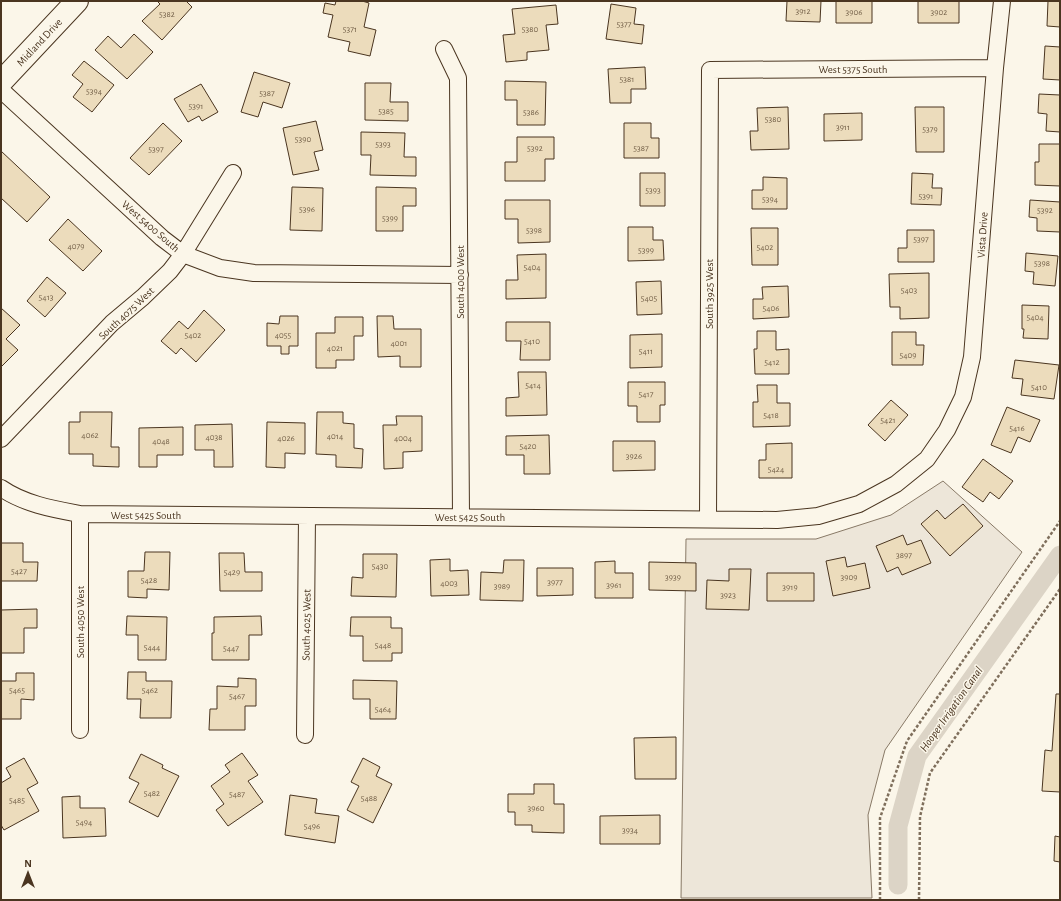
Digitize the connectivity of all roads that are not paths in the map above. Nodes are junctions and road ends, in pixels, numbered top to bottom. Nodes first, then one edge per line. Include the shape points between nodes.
1 (77, 1) edge
2 (1002, 1) edge
3 (444, 49) dead end
4 (995, 68) junction
5 (710, 70) joint
6 (1, 82) edge
7 (1, 90) edge
8 (233, 173) dead end
9 (183, 254) junction
10 (460, 275) junction
11 (1, 439) edge
12 (928, 459) joint
13 (1, 488) edge
14 (80, 514) junction
15 (307, 516) junction
16 (462, 517) junction
17 (708, 519) junction
18 (80, 730) dead end
19 (305, 735) dead end

1 - 6 street, Midland Drive
2 - 4 street, Vista Drive
3 - 10 street, South 4000 West via 458,78
4 - 5 street, West 5375 South
4 - 12 street, Vista Drive via 972,357 962,397 947,430
5 - 17 street, South 3925 West
7 - 9 street, West 5400 South via 162,238
8 - 9 street, South 4075 West
9 - 10 street, West 5400 South via 220,268 254,273
9 - 11 street, South 4075 West via 143,297 112,323
10 - 16 street, South 4000 West
12 - 17 street, West 5425 South via 896,484 859,504 818,516 777,520
13 - 14 street, West 5425 South via 43,507
14 - 15 street, West 5425 South
14 - 18 street, South 4050 West
15 - 16 street, West 5425 South
15 - 19 street, South 4025 West
16 - 17 street, West 5425 South

